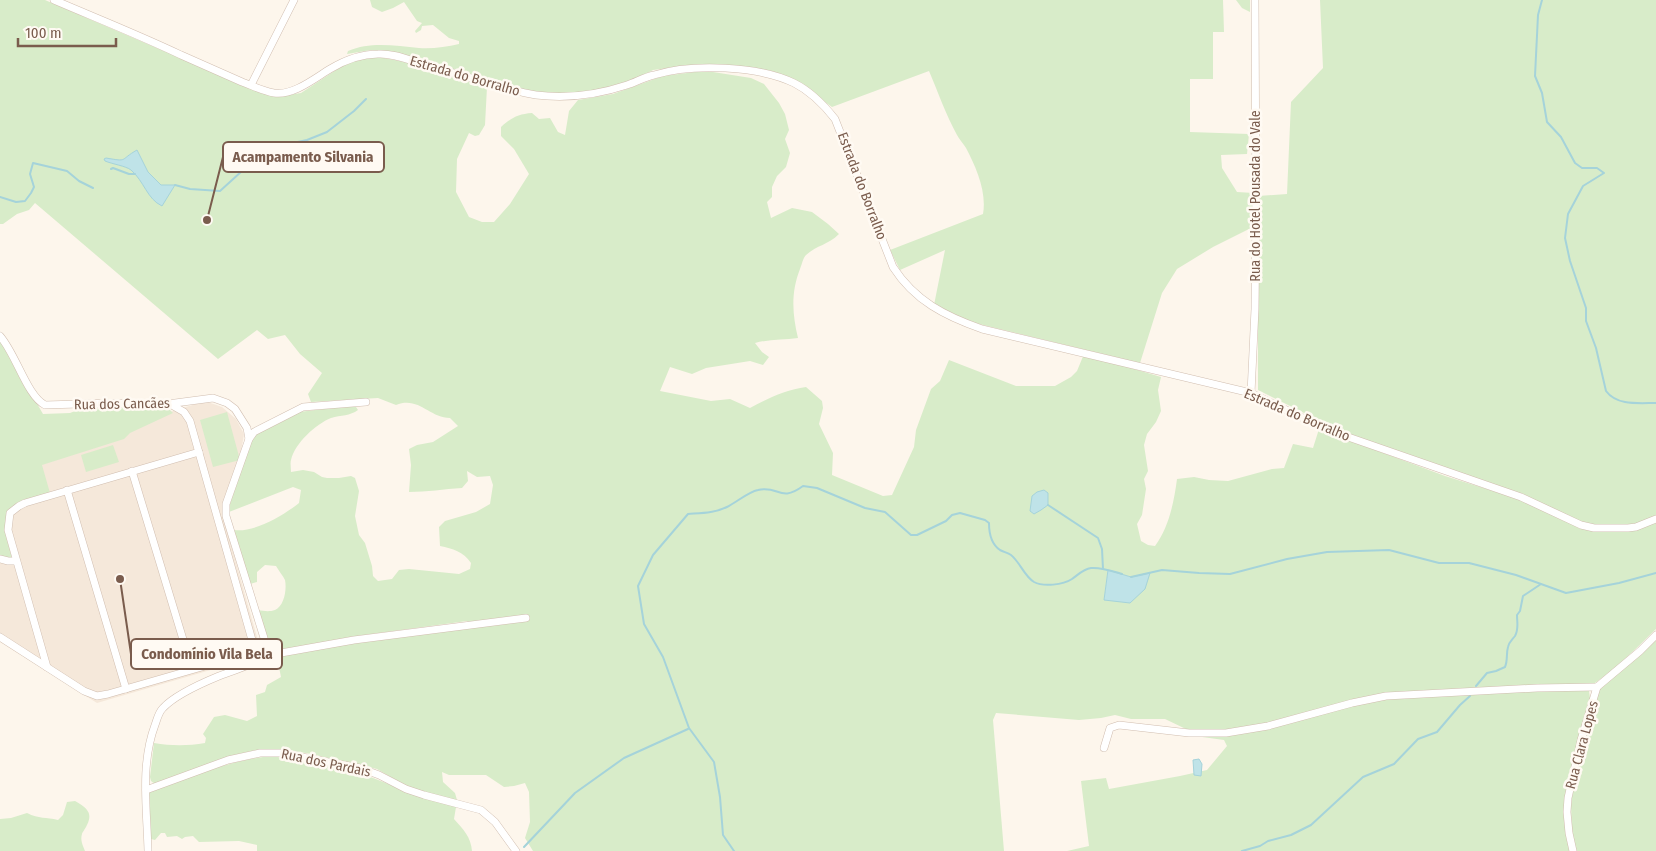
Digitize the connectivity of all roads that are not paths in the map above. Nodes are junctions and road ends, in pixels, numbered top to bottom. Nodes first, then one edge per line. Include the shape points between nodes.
1 (54, 0) edge
2 (294, 0) edge
3 (1254, 0) edge
4 (251, 85) junction
5 (0, 336) edge
6 (1251, 392) junction
7 (366, 402) dead end
8 (170, 404) junction
9 (249, 438) junction
10 (200, 452) junction
11 (132, 471) junction
12 (67, 490) junction
13 (1656, 518) edge
14 (0, 559) edge
15 (16, 561) junction
16 (526, 618) dead end
17 (1656, 635) edge
18 (0, 637) edge
19 (264, 656) junction
20 (47, 667) junction
21 (192, 669) junction
22 (1597, 687) junction
23 (126, 689) junction
24 (1104, 748) dead end
25 (146, 790) junction
26 (148, 851) edge
27 (516, 851) edge
28 (1573, 851) edge

1 - 4 street, Estrada do Borralho
2 - 4 street
3 - 6 street, Rua do Hotel Pousada do Vale via 1256,218
4 - 6 street, Estrada do Borralho via 276,94 285,93 348,60 380,54 534,95 549,96 600,94 655,74 698,68 774,75 811,94 835,119 893,267 902,280 941,313 982,328
5 - 8 street, Rua dos Cancães via 31,391 45,405
6 - 13 street, Estrada do Borralho via 1328,430 1521,497 1581,526 1628,528
7 - 9 street via 303,407 254,432
8 - 9 street, Rua dos Cancães via 208,397 220,400 241,416
8 - 10 street via 187,416
9 - 19 street via 226,504 226,516 264,638
10 - 11 street
10 - 21 street via 253,648 251,653
11 - 12 street
11 - 21 street
12 - 15 street via 18,506 10,513 8,530
12 - 23 street
14 - 15 street
15 - 20 street
16 - 19 street via 354,640
17 - 22 street, Rua Clara Lopes
18 - 20 street
19 - 25 street via 206,682 163,708 146,754
20 - 23 street via 90,694 102,695
21 - 23 street
22 - 24 street via 1386,696 1268,726 1226,733 1189,733 1119,725 1110,728
22 - 28 street, Rua Clara Lopes via 1568,798
25 - 26 street
25 - 27 street, Rua dos Pardais via 228,760 260,753 281,753 360,768 424,795 481,810 495,822

